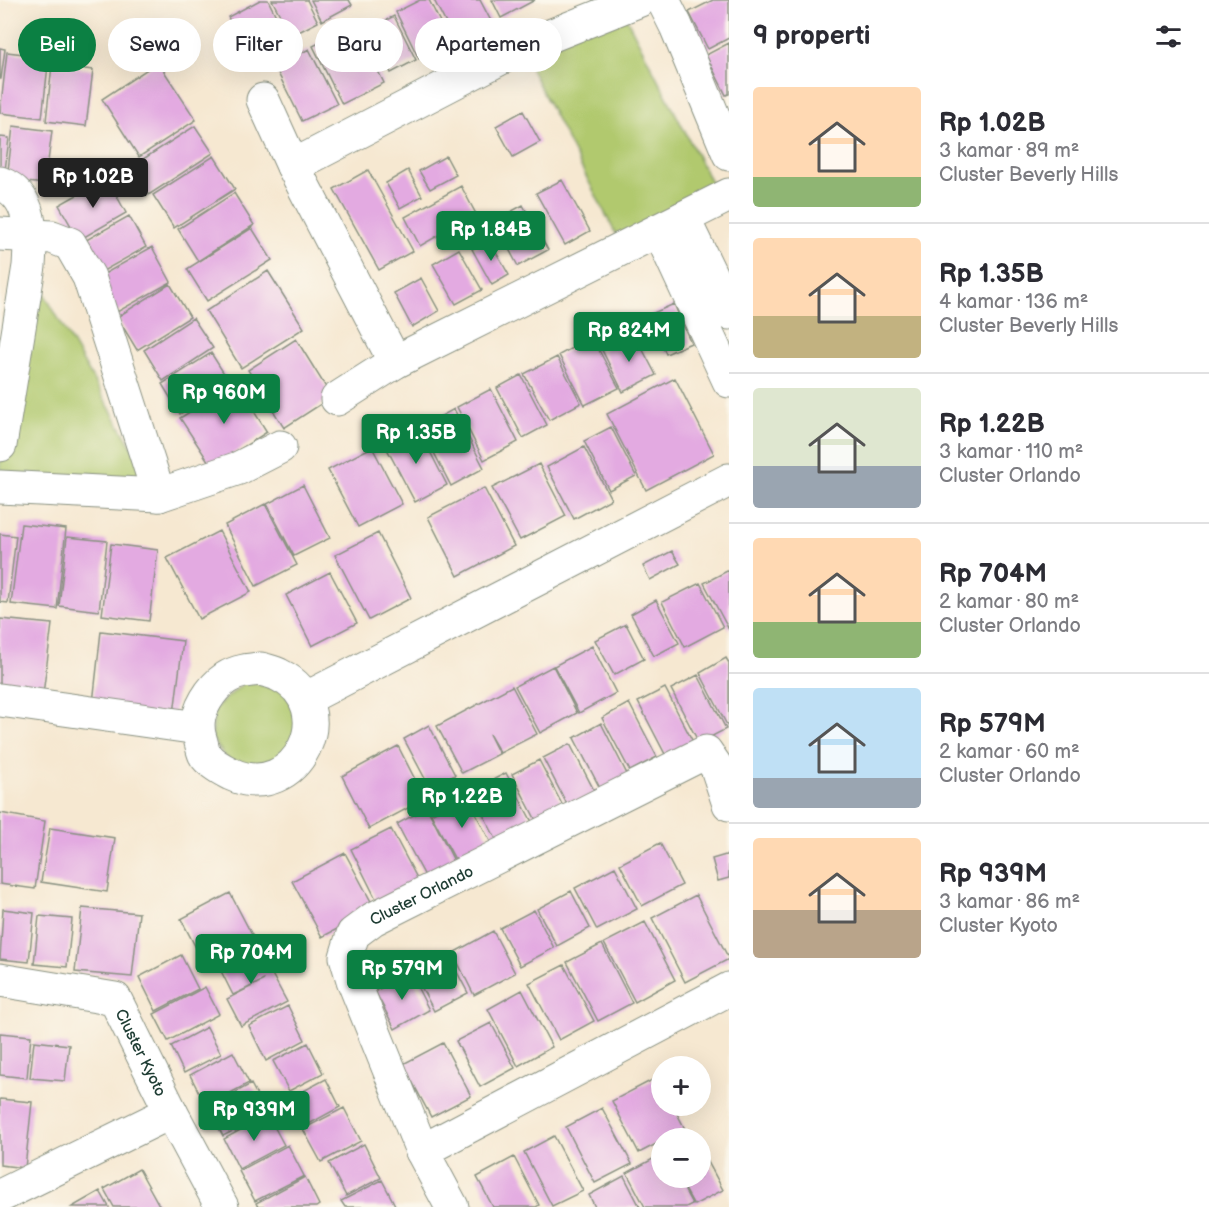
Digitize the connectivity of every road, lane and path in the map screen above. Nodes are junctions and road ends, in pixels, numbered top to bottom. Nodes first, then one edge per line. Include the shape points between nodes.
1 (640, 0) edge
2 (663, 0) edge
3 (263, 100) dead end
4 (729, 154) edge
5 (293, 166) junction
6 (0, 183) edge
7 (729, 195) edge
8 (671, 224) junction
9 (15, 235) edge
10 (729, 313) edge
11 (395, 362) junction
12 (729, 381) edge
13 (337, 399) dead end
14 (0, 445) edge
15 (280, 447) dead end
16 (729, 480) edge
17 (0, 487) edge
18 (159, 495) junction
19 (304, 699) junction
20 (0, 700) edge
21 (198, 728) junction
22 (717, 746) edge
23 (729, 804) edge
24 (0, 980) edge
25 (729, 989) edge
26 (171, 1112) junction
27 (422, 1151) junction
28 (0, 1196) edge
29 (222, 1207) edge
30 (452, 1207) edge

1 - 5 street via 520,48
2 - 4 street
3 - 5 street
5 - 11 street
6 - 9 street via 24,202
7 - 8 street
8 - 10 street
8 - 11 street
8 - 12 street
9 - 14 street via 28,266
9 - 18 street via 52,237 69,244 89,277
11 - 13 street
15 - 18 street via 239,468
16 - 19 street
17 - 18 street
19 - 21 street via 294,685 279,675 261,669 243,671 227,677 213,690
19 - 21 street via 310,717 310,735 304,752 276,776 240,778 223,770 205,755
20 - 21 street
22 - 23 street, Cluster Orlando via 717,768
22 - 27 street, Cluster Orlando via 373,919 353,934 346,957
24 - 26 street, Cluster Kyoto via 114,998
25 - 27 street
26 - 28 street
26 - 29 street, Cluster Kyoto
27 - 30 street, Cluster Orlando

